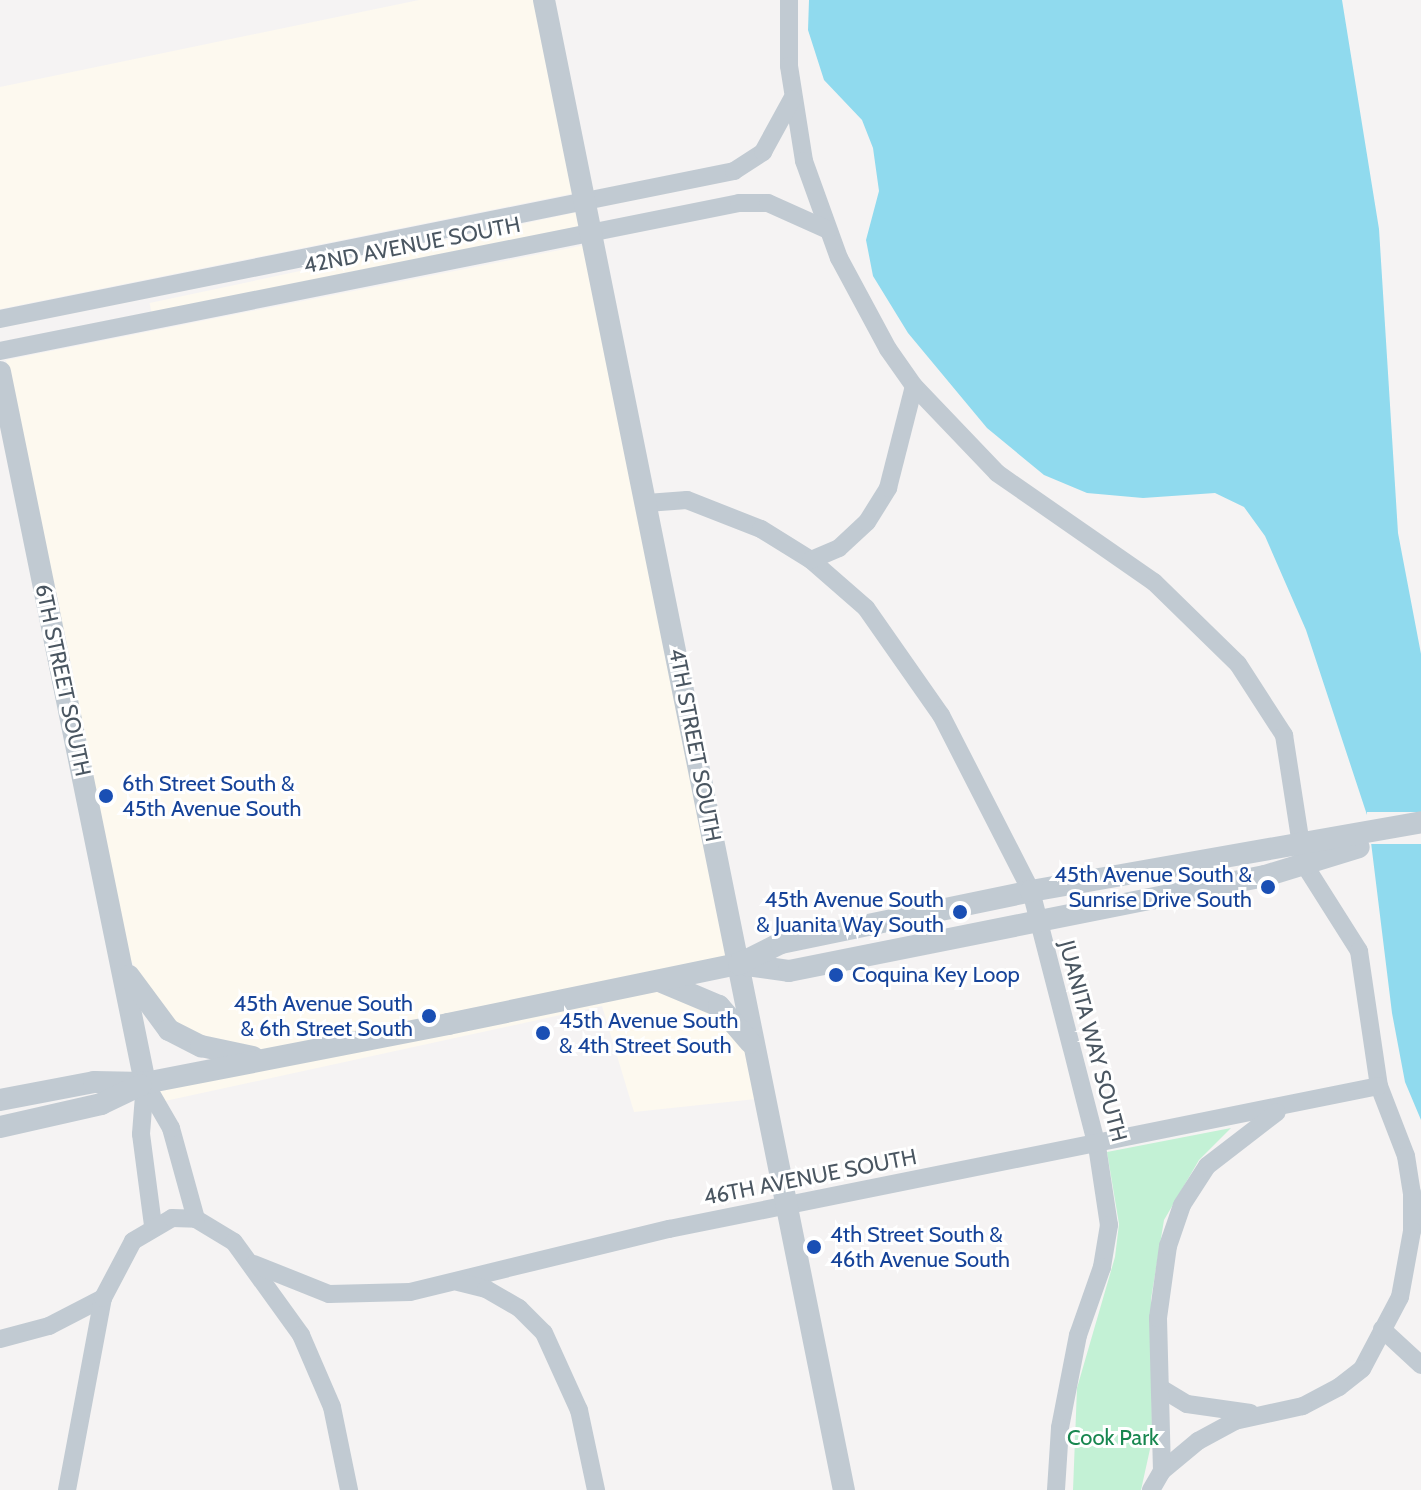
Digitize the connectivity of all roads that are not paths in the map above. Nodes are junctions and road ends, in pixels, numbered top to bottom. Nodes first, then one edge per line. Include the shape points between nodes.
1 (544, 0) edge
2 (789, 0) edge
3 (792, 99) junction
4 (585, 201) junction
5 (828, 230) junction
6 (591, 234) junction
7 (139, 291) junction
8 (0, 319) edge
9 (145, 322) junction
10 (0, 351) edge
11 (0, 372) edge
12 (914, 386) junction
13 (647, 503) junction
14 (811, 560) junction
15 (1421, 822) edge
16 (1421, 834) edge
17 (1371, 838) junction
18 (1297, 840) junction
19 (1304, 864) junction
20 (1031, 891) junction
21 (1037, 918) junction
22 (120, 961) junction
23 (739, 964) junction
24 (659, 981) junction
25 (755, 1049) junction
26 (267, 1060) junction
27 (145, 1083) junction
28 (1379, 1086) junction
29 (0, 1100) edge
30 (1289, 1104) junction
31 (0, 1127) edge
32 (1097, 1146) junction
33 (785, 1207) junction
34 (196, 1219) junction
35 (153, 1225) junction
36 (254, 1264) junction
37 (455, 1281) junction
38 (103, 1298) junction
39 (1382, 1329) junction
40 (0, 1339) edge
41 (1421, 1365) edge
42 (1162, 1389) junction
43 (1264, 1414) junction
44 (1162, 1471) junction
45 (67, 1490) edge
46 (349, 1490) edge
47 (596, 1490) edge
48 (844, 1490) edge
49 (1056, 1490) edge
50 (1151, 1490) edge

1 - 4 street, 4TH STREET SOUTH
2 - 3 street
3 - 4 street, 42ND AVENUE SOUTH via 763,152 734,171
3 - 5 street via 804,161
4 - 6 street, 4TH STREET SOUTH
4 - 7 street, 42ND AVENUE SOUTH
5 - 6 street, 42ND AVENUE SOUTH via 768,203 707,209
5 - 12 street via 888,349
6 - 9 street, 42ND AVENUE SOUTH
6 - 13 street, 4TH STREET SOUTH
7 - 8 street, 42ND AVENUE SOUTH
7 - 9 street
9 - 10 street, 42ND AVENUE SOUTH
11 - 22 street, 6TH STREET SOUTH
12 - 14 street via 888,488 867,522 839,548
12 - 18 street via 997,473 1154,582 1238,664 1284,735
13 - 14 street, JUANITA WAY SOUTH via 687,500 712,507
13 - 23 street, 4TH STREET SOUTH
14 - 20 street, JUANITA WAY SOUTH via 866,608 906,658 978,778
15 - 17 street
16 - 17 street
17 - 18 street
17 - 19 street
18 - 19 street
18 - 20 street
19 - 21 street
19 - 28 street via 1359,951
20 - 21 street, JUANITA WAY SOUTH
20 - 23 street via 781,943
21 - 23 street via 789,971
21 - 32 street, JUANITA WAY SOUTH
22 - 26 street via 147,1006 169,1030 201,1046
22 - 27 street, 6TH STREET SOUTH
23 - 24 street
23 - 25 street, 4TH STREET SOUTH
24 - 25 street via 719,1006
24 - 26 street
25 - 33 street, 4TH STREET SOUTH
26 - 27 street
27 - 29 street via 94,1082
27 - 31 street via 101,1104
27 - 34 street, 6TH STREET SOUTH via 171,1128
27 - 35 street, 6TH STREET SOUTH via 141,1134
28 - 30 street, 46TH AVENUE SOUTH
28 - 39 street via 1406,1156 1412,1193 1407,1270 1400,1297
30 - 32 street, 46TH AVENUE SOUTH
30 - 42 street via 1240,1136 1207,1166 1182,1205 1160,1283
32 - 33 street, 46TH AVENUE SOUTH
32 - 49 street, JUANITA WAY SOUTH via 1109,1225 1102,1267 1078,1335 1060,1428
33 - 37 street, 46TH AVENUE SOUTH
33 - 48 street, 4TH STREET SOUTH
34 - 35 street via 172,1218
34 - 36 street via 218,1229
35 - 38 street via 133,1241
36 - 37 street, 46TH AVENUE SOUTH via 329,1294 410,1292
36 - 46 street via 281,1300 318,1371
37 - 47 street via 486,1289 519,1308 544,1333 579,1410
38 - 40 street via 49,1326
38 - 45 street
39 - 41 street
39 - 43 street via 1362,1369 1339,1387 1303,1406
42 - 43 street via 1187,1404
42 - 44 street
43 - 44 street via 1235,1421 1198,1441
44 - 50 street

